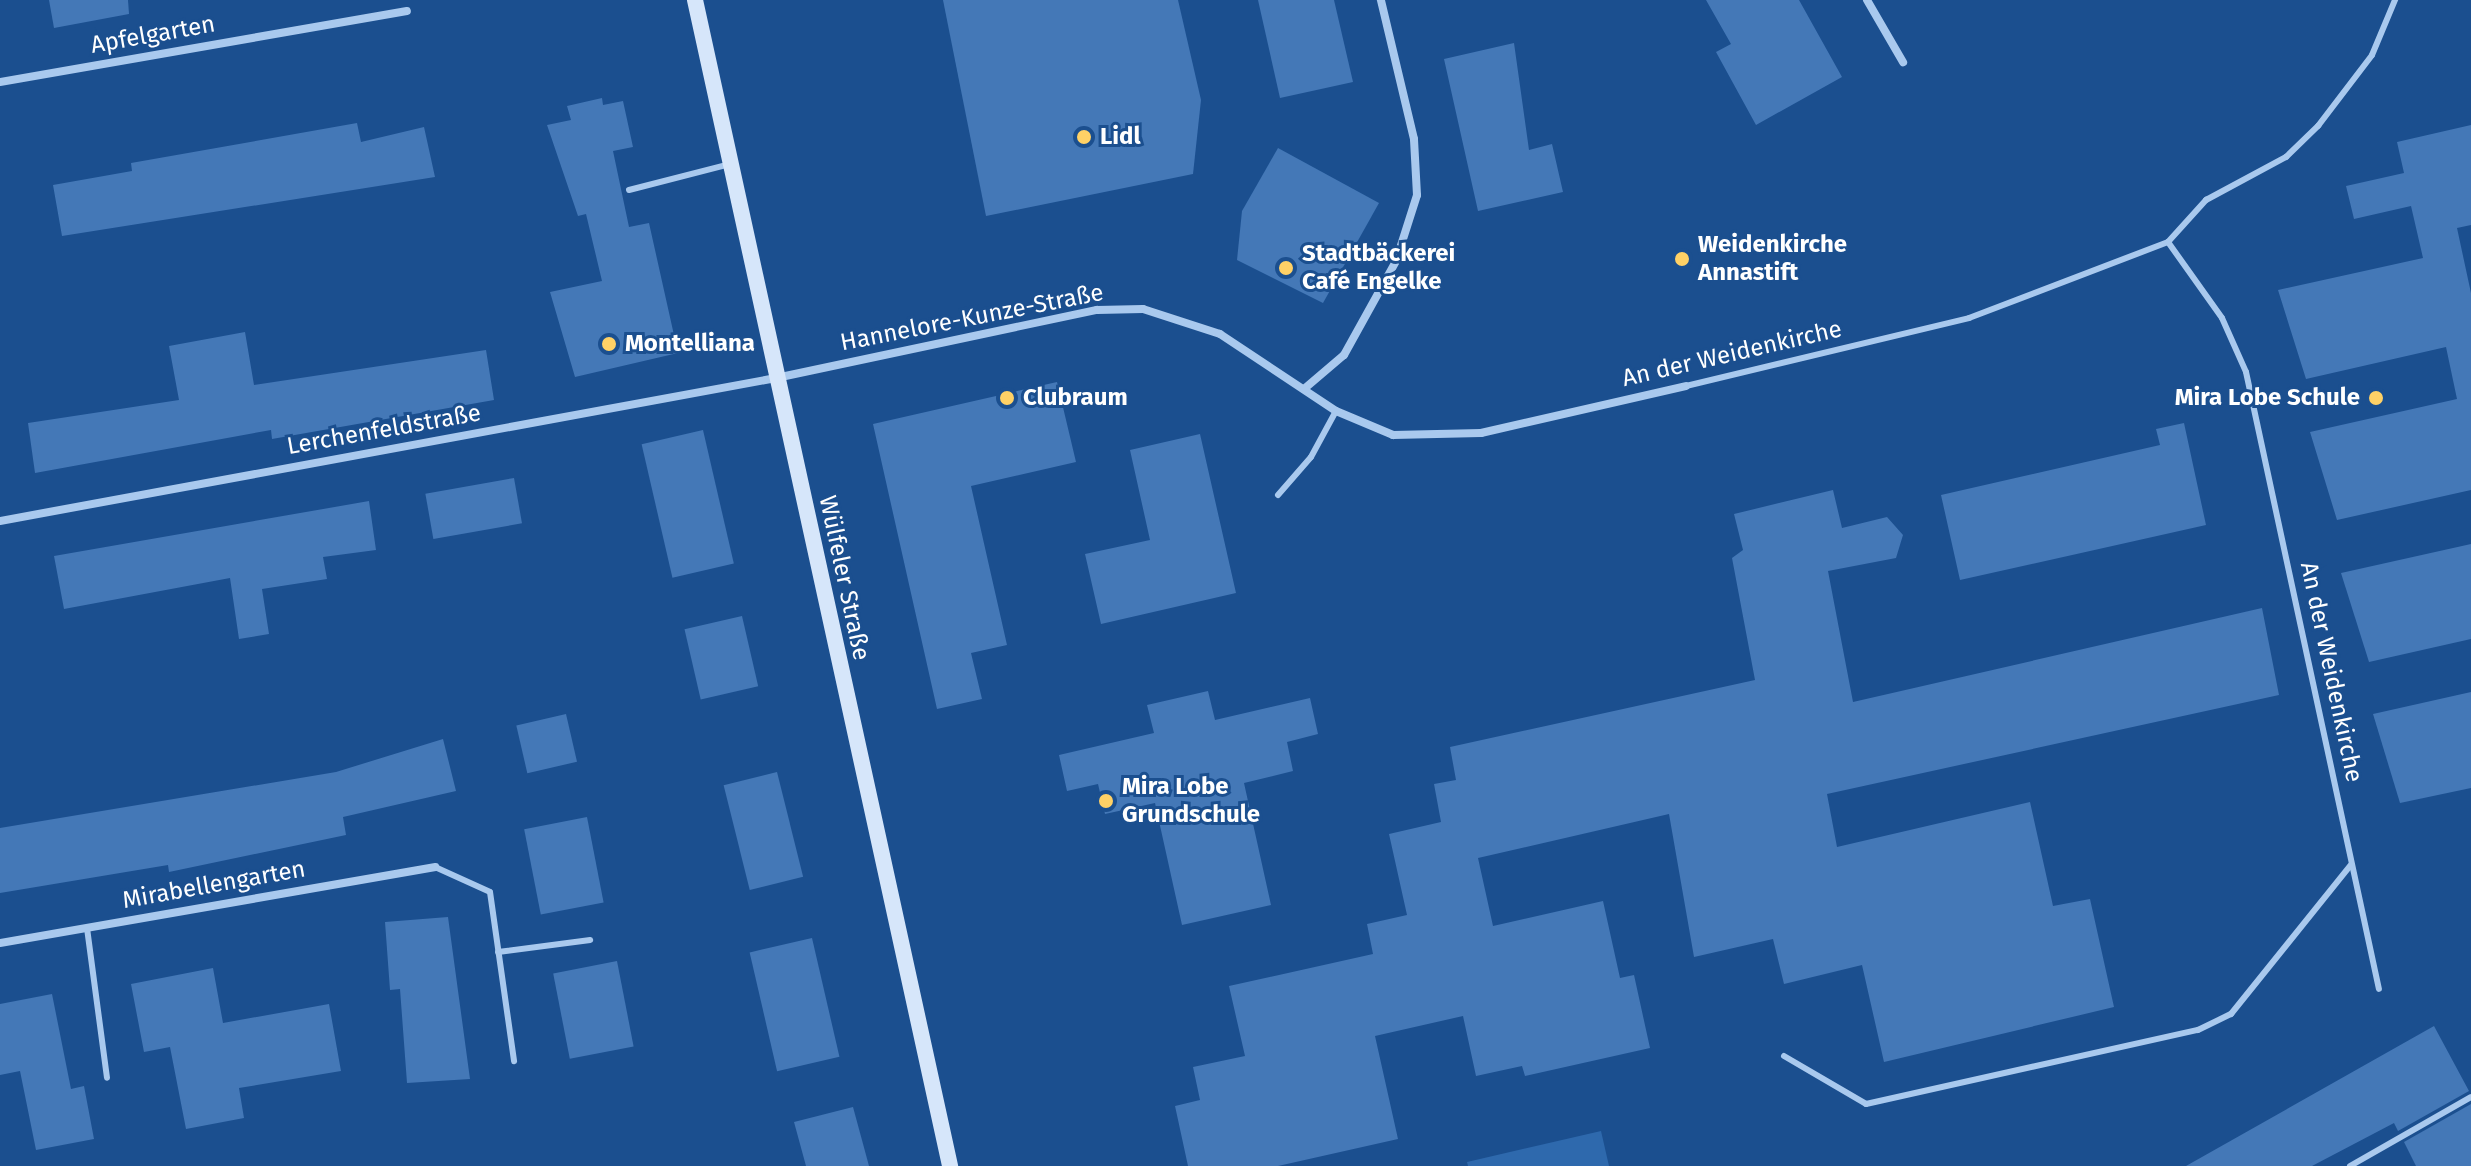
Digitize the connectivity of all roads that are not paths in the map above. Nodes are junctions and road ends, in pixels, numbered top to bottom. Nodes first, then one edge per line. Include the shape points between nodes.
1 (695, 0) edge
2 (1381, 0) edge
3 (1867, 0) edge
4 (2395, 0) edge
5 (407, 11) dead end
6 (1903, 62) dead end
7 (0, 82) edge
8 (731, 164) junction
9 (629, 190) dead end
10 (2168, 242) junction
11 (776, 378) junction
12 (1686, 386) joint
13 (1304, 389) junction
14 (1336, 411) junction
15 (1278, 495) dead end
16 (0, 521) edge
17 (2351, 865) junction
18 (435, 867) joint
19 (87, 928) junction
20 (590, 940) dead end
21 (0, 943) edge
22 (498, 952) junction
23 (2379, 989) dead end
24 (1784, 1056) dead end
25 (514, 1061) dead end
26 (107, 1078) dead end
27 (2471, 1097) edge
28 (950, 1166) edge
29 (2350, 1166) edge

1 - 8 main road, Wülfeler Straße
2 - 13 street via 1414,139 1417,195 1396,261 1344,355
3 - 6 street
4 - 10 lane, An der Weidenkirche via 2372,55 2318,126 2286,157 2206,200
5 - 7 street, Apfelgarten
8 - 9 lane
8 - 11 main road, Wülfeler Straße
10 - 12 lane, An der Weidenkirche via 1969,318
10 - 17 lane, An der Weidenkirche via 2222,318 2246,372
11 - 13 street, Hannelore-Kunze-Straße via 1097,310 1143,309 1220,334
11 - 16 street, Lerchenfeldstraße
11 - 28 main road, Wülfeler Straße
12 - 14 street, An der Weidenkirche via 1432,439 1393,435
13 - 14 street, An der Weidenkirche
14 - 15 lane via 1311,457
17 - 23 lane, An der Weidenkirche
17 - 24 lane via 2231,1014 2198,1030 1866,1104
18 - 19 street, Mirabellengarten
18 - 22 lane via 490,892
19 - 21 street, Mirabellengarten
19 - 26 lane
20 - 22 lane
22 - 25 lane
27 - 29 lane

